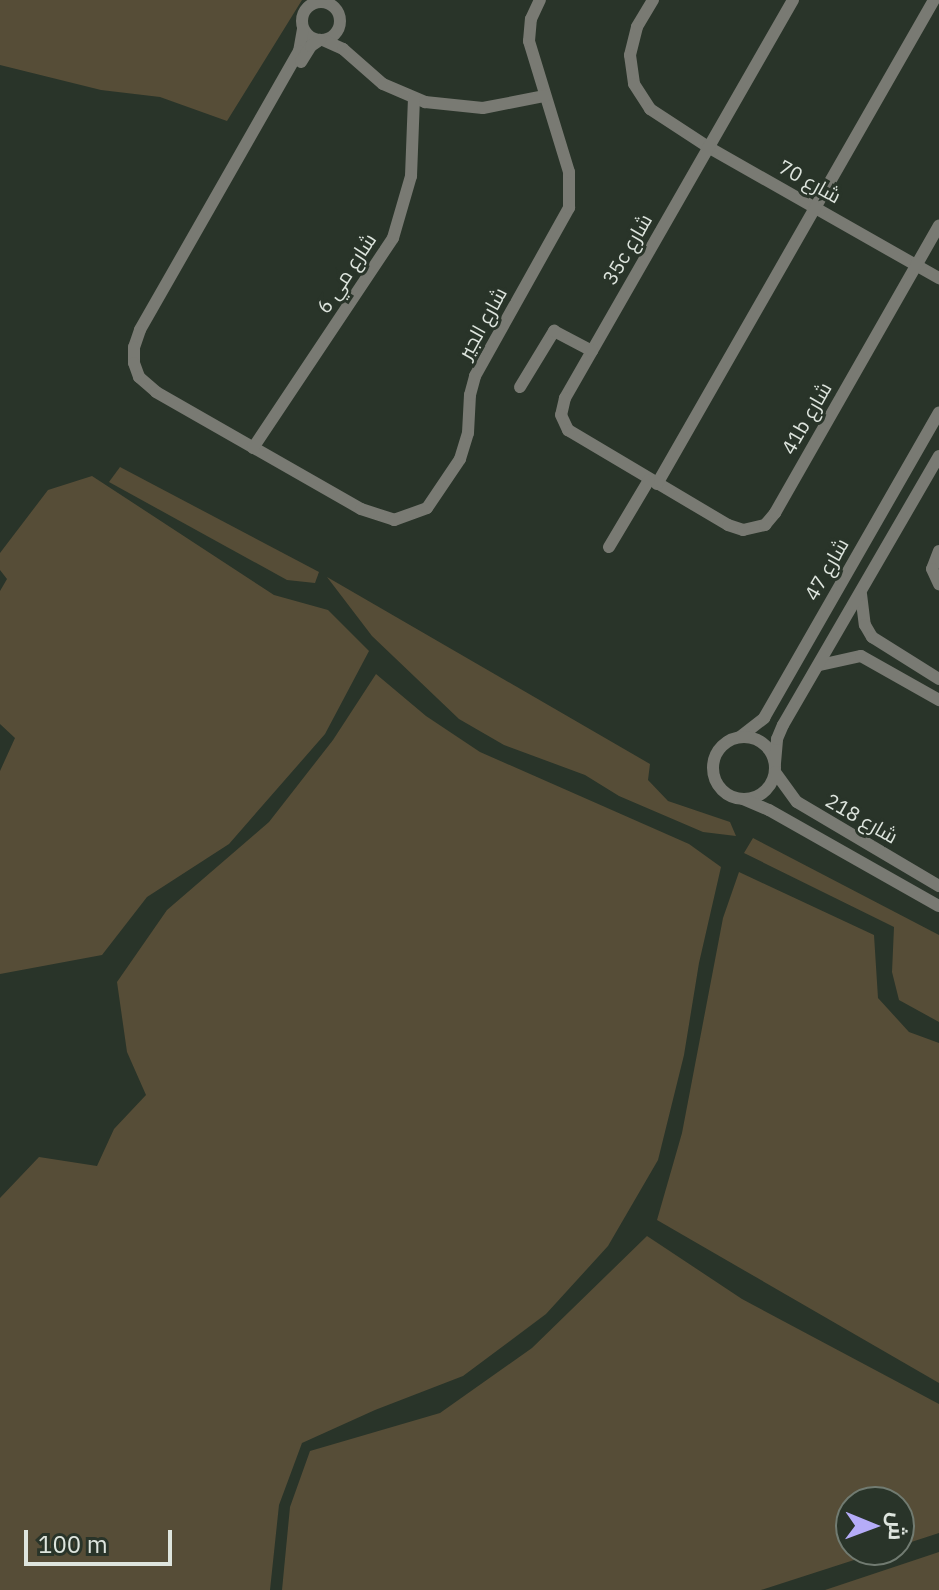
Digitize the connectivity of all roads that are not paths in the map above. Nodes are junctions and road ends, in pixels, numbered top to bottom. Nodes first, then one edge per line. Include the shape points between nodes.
1 (540, 0) edge
2 (653, 0) edge
3 (793, 0) edge
4 (934, 0) edge
5 (320, 1) edge
6 (339, 12) edge
7 (303, 29) junction
8 (321, 40) junction
9 (347, 52) junction
10 (545, 96) junction
11 (414, 98) junction
12 (708, 147) junction
13 (815, 207) junction
14 (939, 225) edge
15 (916, 265) junction
16 (939, 278) edge
17 (592, 351) junction
18 (520, 387) dead end
19 (156, 392) junction
20 (939, 413) edge
21 (253, 448) junction
22 (939, 456) edge
23 (653, 482) junction
24 (609, 547) dead end
25 (939, 551) edge
26 (939, 584) edge
27 (861, 594) junction
28 (820, 665) junction
29 (939, 679) edge
30 (939, 700) edge
31 (740, 737) junction
32 (775, 768) junction
33 (743, 799) junction
34 (939, 886) edge
35 (939, 906) edge

1 - 10 street, شارع الجير via 529,41
2 - 12 street, شارع 70 via 632,41 630,70 641,97 661,118
3 - 12 street, 35c شارع
4 - 13 street
5 - 6 street
5 - 7 street via 303,14
6 - 8 street via 332,36
6 - 9 street
7 - 8 street
7 - 19 street, شارع الجير via 299,51 136,338 135,370
8 - 9 street
8 - 19 street via 306,53 144,339 143,366
9 - 11 street via 373,77
10 - 11 street via 483,108
10 - 21 street, شارع الجير via 571,181 569,208 479,367 463,451 436,499 417,514 382,519
11 - 21 street, شارع مي 6 via 411,176 393,238
12 - 13 street, شارع 70
12 - 17 street, 35c شارع
13 - 15 street, شارع 70
13 - 23 street
14 - 15 street, 41b شارع
15 - 16 street, شارع 70
15 - 23 street, 41b شارع via 765,525 735,528
17 - 18 street via 554,331
17 - 23 street, 35c شارع via 565,398 563,423 574,436
19 - 21 street, شارع الجير
20 - 31 street, شارع 47 via 764,718
22 - 27 street
23 - 24 street
25 - 26 street via 932,569
27 - 28 street
27 - 29 street via 872,637
28 - 30 street via 861,656
28 - 32 street via 779,732
31 - 32 street via 766,745
31 - 33 street via 724,745 713,769 726,793
32 - 33 street via 768,789
32 - 34 street, شارع 218 via 797,802
33 - 35 street

